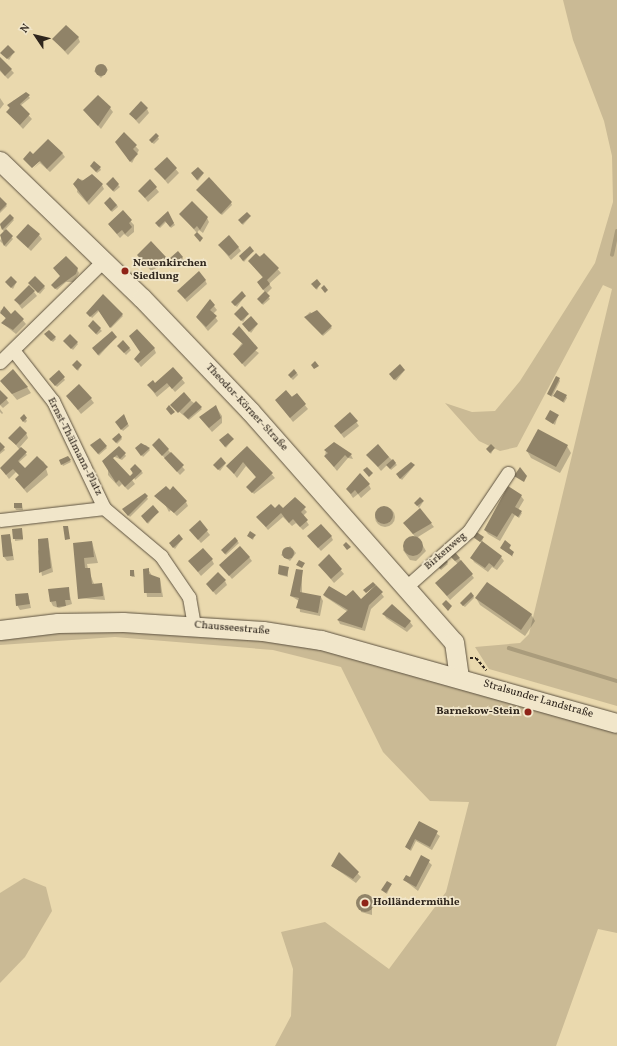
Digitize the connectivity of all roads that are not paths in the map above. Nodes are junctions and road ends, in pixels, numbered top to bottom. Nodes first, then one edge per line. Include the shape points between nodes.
1 (2, 167) edge
2 (103, 261) junction
3 (13, 350) junction
4 (0, 362) edge
5 (508, 474) dead end
6 (104, 508) junction
7 (0, 520) edge
8 (406, 587) junction
9 (194, 626) junction
10 (0, 630) edge
11 (459, 677) junction
12 (617, 723) edge

1 - 2 street, Theodor-Körner-Straße
2 - 3 street
2 - 8 street, Theodor-Körner-Straße via 250,411
3 - 4 street
3 - 6 street, Ernst-Thälmann-Platz via 53,401
5 - 8 street, Birkenweg via 469,531
6 - 7 street, Ernst-Thälmann-Platz
6 - 9 street, Ernst-Thälmann-Platz via 161,556 189,597
8 - 11 street, Theodor-Körner-Straße via 454,642
9 - 10 street, Chausseestraße via 58,623
9 - 11 street, Chausseestraße via 321,640
11 - 12 street, Stralsunder Landstraße

